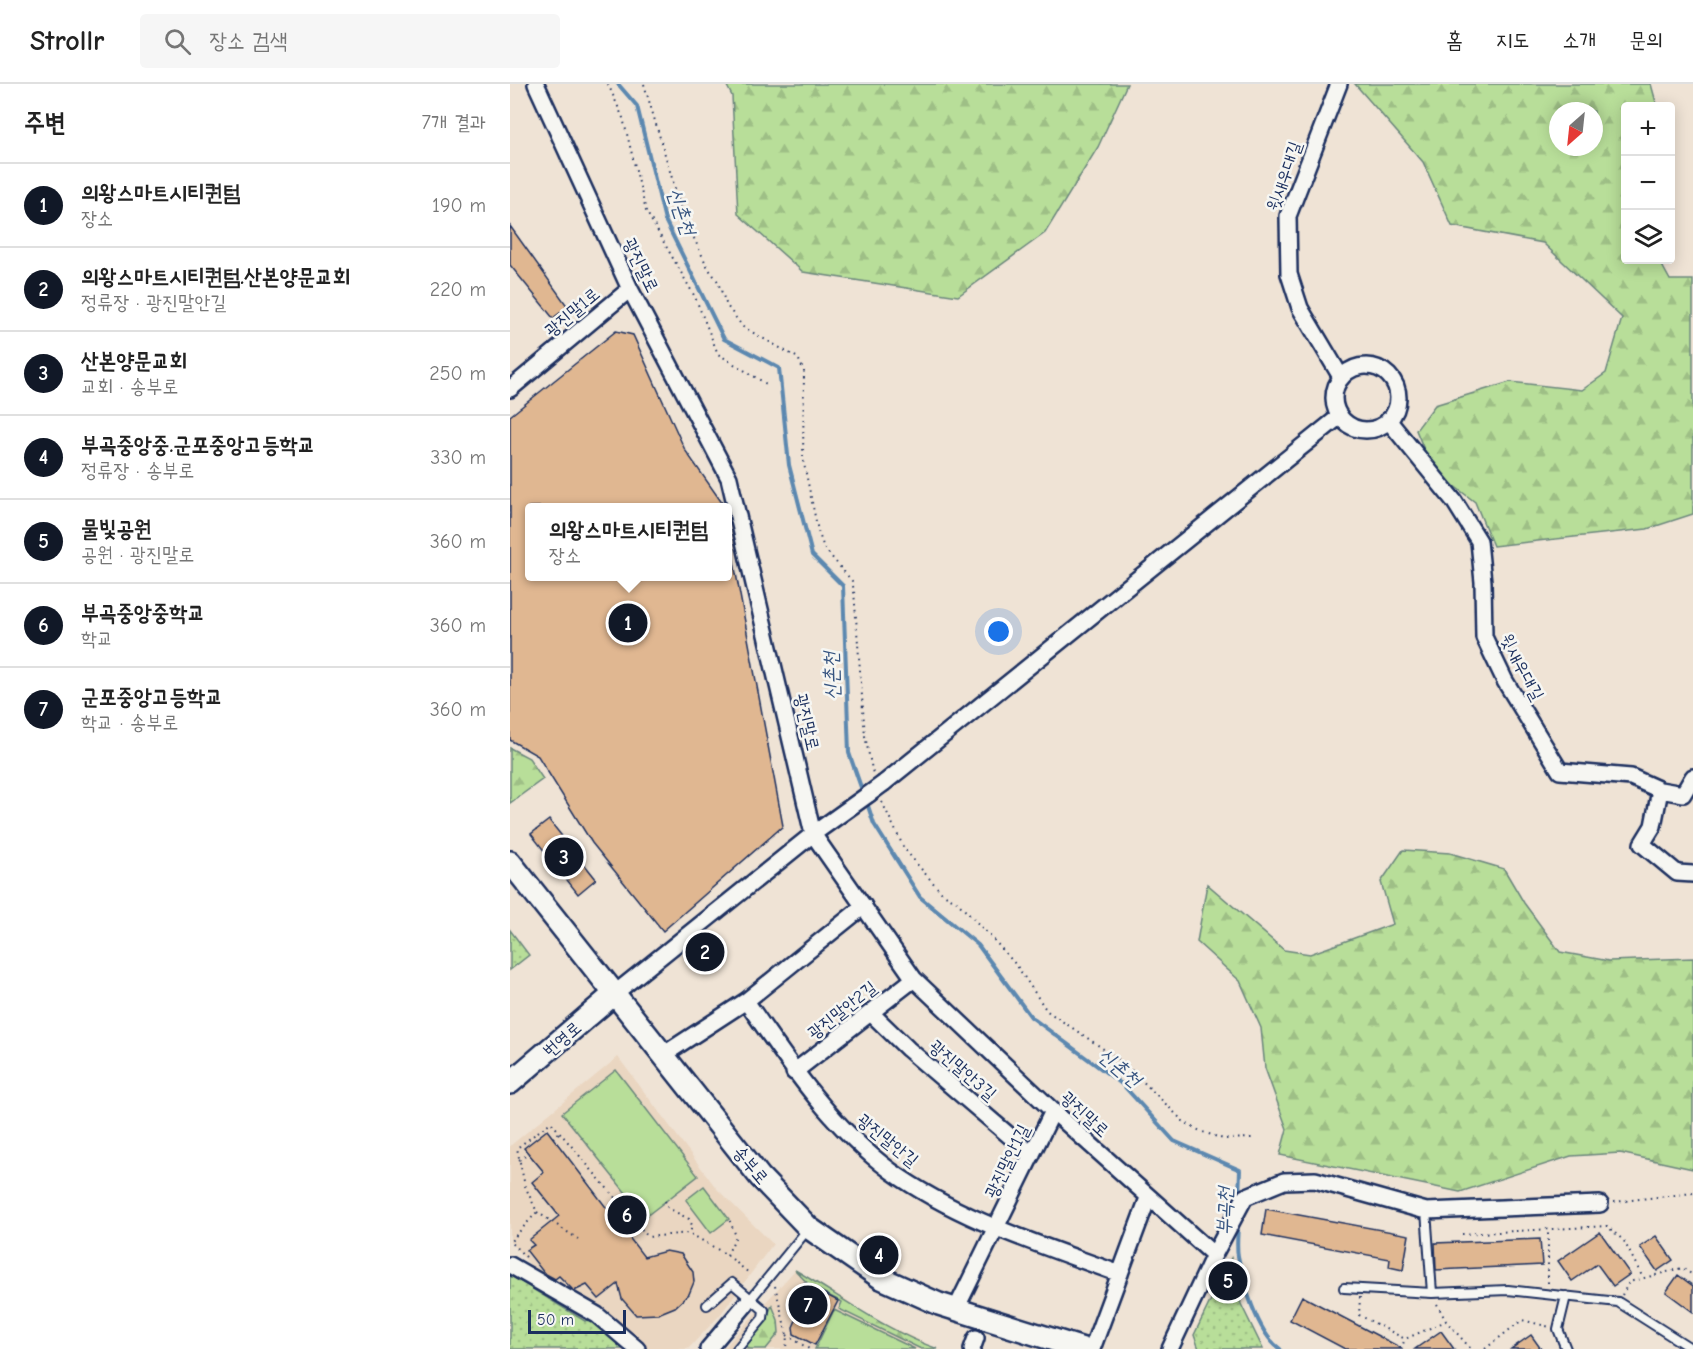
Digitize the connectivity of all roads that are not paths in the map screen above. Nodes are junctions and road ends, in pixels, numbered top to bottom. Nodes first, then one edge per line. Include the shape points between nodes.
1 (536, 84) edge
2 (1339, 84) edge
3 (630, 289) junction
4 (1348, 373) junction
5 (510, 389) edge
6 (1340, 416) junction
7 (1388, 420) junction
8 (1693, 777) edge
9 (1660, 790) junction
10 (813, 834) junction
11 (510, 862) edge
12 (1693, 874) edge
13 (864, 906) junction
14 (914, 979) junction
15 (615, 994) junction
16 (746, 1001) junction
17 (871, 1012) junction
18 (663, 1055) junction
19 (794, 1072) junction
20 (513, 1075) edge
21 (1053, 1111) junction
22 (1032, 1155) junction
23 (1148, 1198) junction
24 (1600, 1204) road end
25 (1426, 1211) junction
26 (809, 1228) junction
27 (996, 1228) junction
28 (1218, 1248) junction
29 (510, 1265) edge
30 (1120, 1274) junction
31 (1344, 1288) dead end
32 (1432, 1293) junction
33 (1566, 1296) junction
34 (749, 1301) junction
35 (707, 1305) dead end
36 (956, 1309) junction
37 (637, 1349) edge
38 (708, 1349) edge
39 (737, 1349) edge
40 (1083, 1349) edge
41 (1092, 1349) edge
42 (1170, 1349) edge
43 (1566, 1349) edge
44 (1692, 1349) edge

1 - 3 street, 광진말로
2 - 4 street, 윗새우대길 via 1288,216 1289,274 1300,308 1325,347
3 - 5 street, 광진말1로
3 - 10 street, 광진말로 via 729,478
4 - 6 street via 1334,396
4 - 7 street via 1371,366 1389,376 1398,395 1397,406
6 - 7 street via 1356,428 1366,429
6 - 10 street, bridge
7 - 9 street, 윗새우대길 via 1454,501 1479,541 1484,637 1505,681 1560,771 1631,777
8 - 9 street, 윗새우대길 via 1683,794
9 - 12 street via 1653,826 1642,844 1677,873
10 - 13 street, 광진말로
10 - 15 street
11 - 15 street, 송부로
13 - 14 street, 광진말로
13 - 16 street
14 - 17 street, 광진말안2길
14 - 21 street, 광진말로
15 - 18 street, 송부로
15 - 20 street, 번영로
16 - 18 street
16 - 19 street, 광진말안길
17 - 19 street, 광진말안2길
17 - 22 street, 광진말안3길 via 908,1049
18 - 26 street, 송부로 via 760,1177
19 - 27 street, 광진말안길 via 838,1124 890,1170 939,1201
21 - 22 street, 광진말안1길
21 - 23 street, 광진말로
22 - 27 street, 광진말안1길
23 - 28 street, 광진말로
23 - 30 street
24 - 25 street
25 - 28 street via 1315,1180 1284,1181 1245,1197
25 - 32 lane
26 - 34 lane
26 - 36 street, 송부로 via 881,1278
27 - 30 street, 광진말안길
27 - 36 street, 광진말안1길
28 - 42 street
29 - 37 street via 597,1315
30 - 41 street
31 - 32 lane
32 - 33 lane via 1508,1290
33 - 43 lane via 1558,1329
33 - 44 lane via 1618,1302
34 - 35 lane via 732,1283
34 - 38 street
34 - 39 lane via 764,1310 763,1318
36 - 40 street, 송부로

